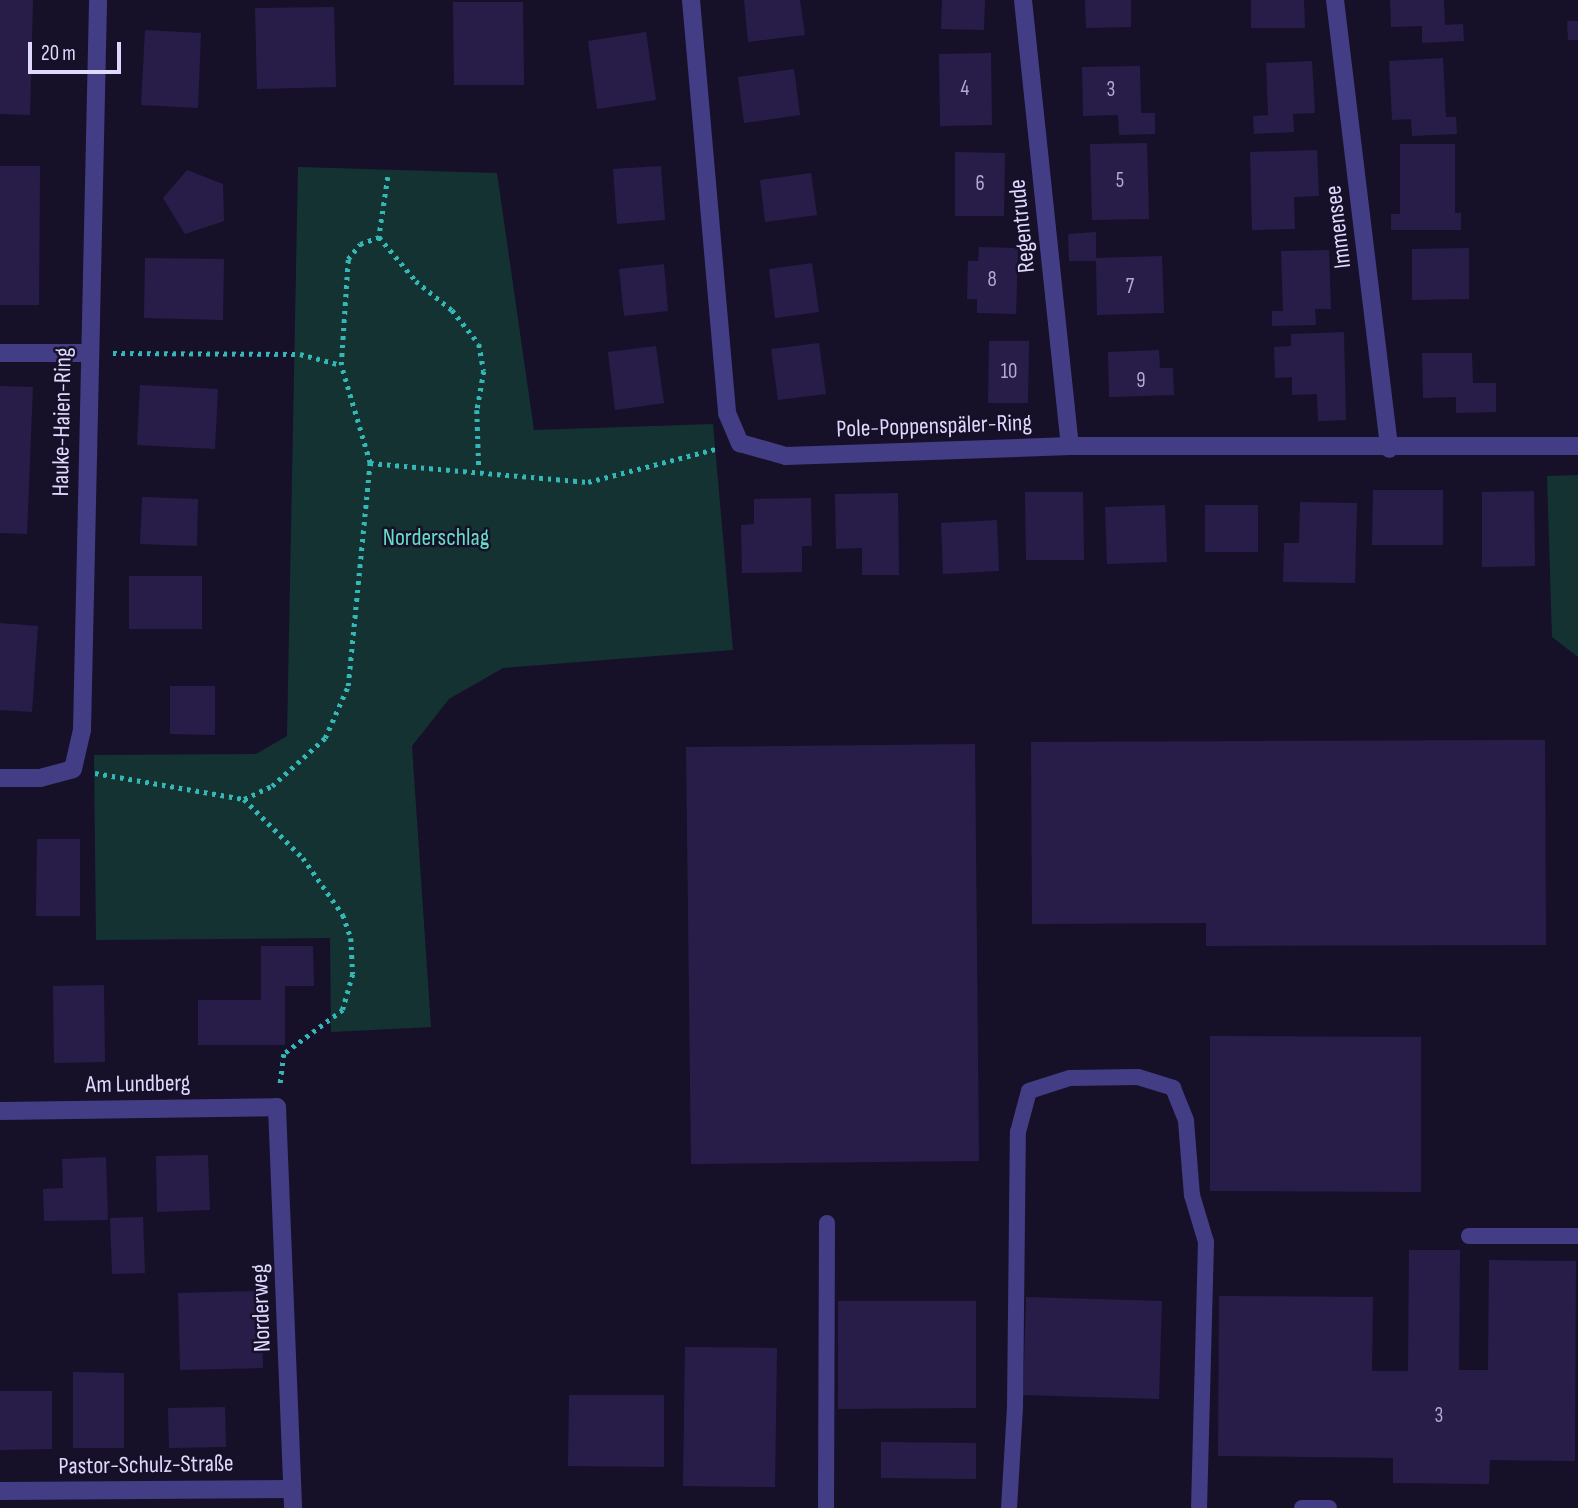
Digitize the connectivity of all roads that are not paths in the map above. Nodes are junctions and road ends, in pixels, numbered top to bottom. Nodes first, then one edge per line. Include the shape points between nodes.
1 (98, 0) edge
2 (691, 0) edge
3 (1023, 0) edge
4 (1335, 0) edge
5 (0, 353) edge
6 (88, 353) junction
7 (1070, 446) junction
8 (1578, 446) edge
9 (1389, 449) junction
10 (0, 778) edge
11 (277, 1107) joint
12 (0, 1111) edge
13 (828, 1223) dead end
14 (1469, 1236) dead end
15 (1578, 1236) edge
16 (292, 1489) junction
17 (0, 1491) edge
18 (293, 1508) edge
19 (826, 1508) edge
20 (1009, 1508) edge
21 (1199, 1508) edge
22 (1302, 1508) edge
23 (1329, 1508) edge

1 - 6 street, Hauke-Haien-Ring
2 - 7 street, Pole-Poppenspäler-Ring via 727,413 740,443 786,456
3 - 7 street, Regentrude
4 - 9 street, Immensee
5 - 6 street
6 - 10 street, Hauke-Haien-Ring via 82,730 73,769 40,778
7 - 9 street, Pole-Poppenspäler-Ring
8 - 9 street, Pole-Poppenspäler-Ring
11 - 12 street, Am Lundberg
11 - 16 street, Norderweg
13 - 19 lane
14 - 15 lane
16 - 17 street, Pastor-Schulz-Straße
16 - 18 street, Norderweg
20 - 21 lane via 1015,1407 1018,1132 1028,1091 1070,1078 1138,1077 1172,1088 1186,1121 1192,1195 1206,1242
22 - 23 lane

